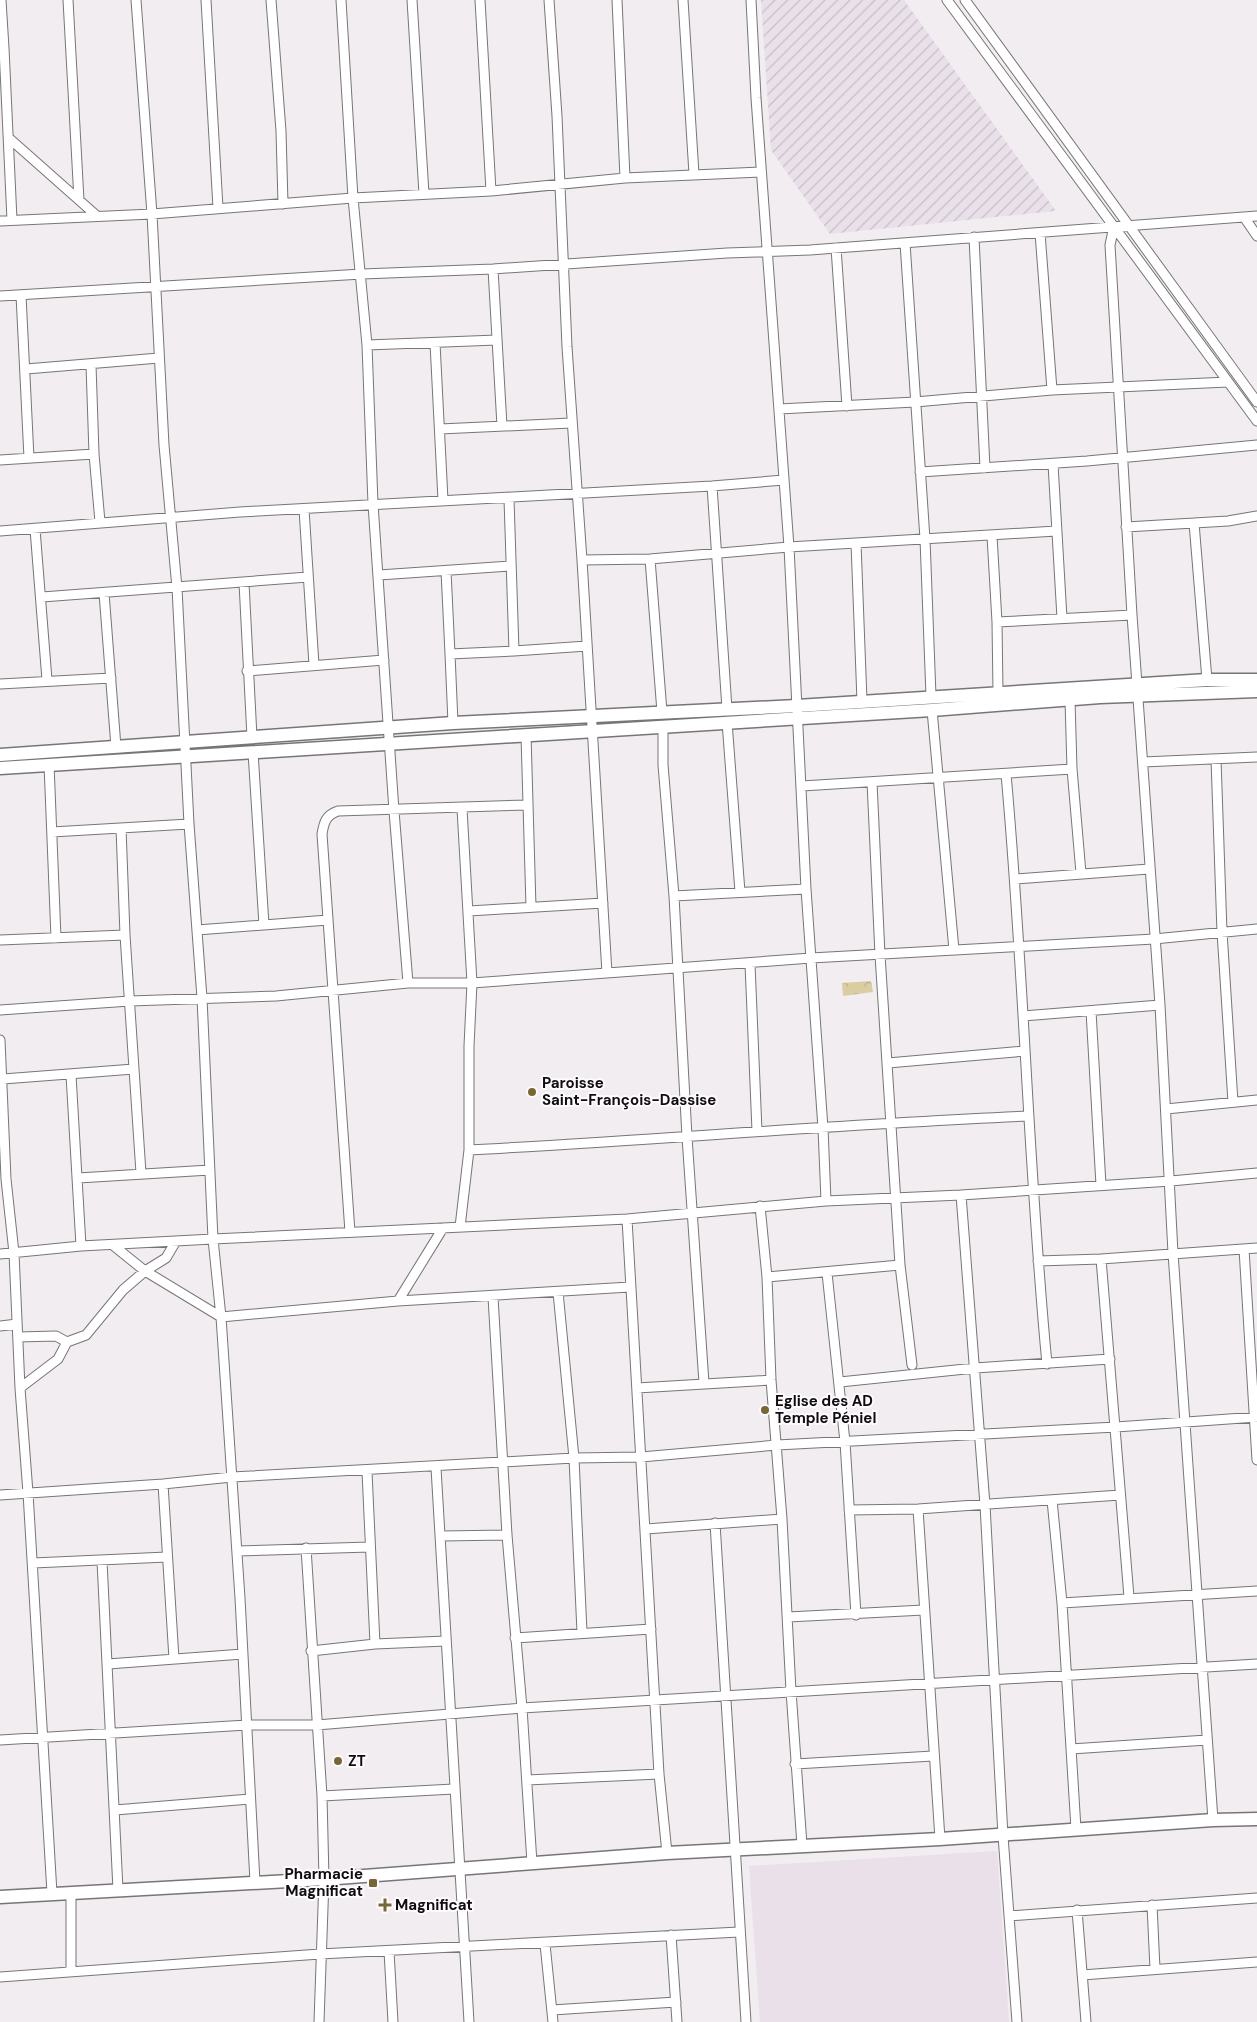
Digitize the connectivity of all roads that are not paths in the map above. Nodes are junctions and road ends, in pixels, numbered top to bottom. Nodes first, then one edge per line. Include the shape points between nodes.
1 (1, 0) edge
2 (68, 0) edge
3 (136, 0) edge
4 (206, 0) edge
5 (271, 0) edge
6 (341, 0) edge
7 (412, 0) edge
8 (480, 0) edge
9 (549, 0) edge
10 (617, 0) edge
11 (683, 0) edge
12 (751, 0) edge
13 (948, 0) edge
14 (965, 0) edge
15 (2, 48) edge
16 (10, 139) junction
17 (761, 172) junction
18 (694, 174) junction
19 (625, 178) junction
20 (560, 184) junction
21 (491, 190) junction
22 (424, 194) junction
23 (353, 198) junction
24 (79, 200) junction
25 (283, 204) junction
26 (218, 208) junction
27 (152, 214) junction
28 (97, 216) junction
29 (1257, 216) edge
30 (1244, 217) junction
31 (12, 220) junction
32 (0, 222) edge
33 (1127, 225) junction
34 (1114, 226) junction
35 (1040, 233) junction
36 (1257, 236) edge
37 (974, 237) junction
38 (905, 243) junction
39 (836, 248) junction
40 (767, 251) junction
41 (564, 263) junction
42 (493, 269) junction
43 (362, 274) junction
44 (155, 288) junction
45 (21, 295) junction
46 (0, 296) edge
47 (497, 340) junction
48 (435, 343) junction
49 (367, 345) junction
50 (158, 358) junction
51 (91, 365) junction
52 (26, 369) junction
53 (1228, 382) junction
54 (1119, 387) junction
55 (1052, 390) junction
56 (983, 396) junction
57 (915, 402) junction
58 (1257, 402) edge
59 (847, 406) junction
60 (779, 409) junction
61 (1257, 421) edge
62 (571, 423) junction
63 (502, 426) junction
64 (440, 429) junction
65 (1257, 445) edge
66 (94, 454) junction
67 (1122, 457) junction
68 (29, 458) junction
69 (0, 460) edge
70 (1053, 464) junction
71 (985, 468) junction
72 (920, 472) junction
73 (784, 480) junction
74 (712, 486) junction
75 (577, 494) junction
76 (510, 498) junction
77 (443, 500) junction
78 (374, 504) junction
79 (304, 509) junction
80 (1257, 516) edge
81 (170, 518) junction
82 (100, 522) junction
83 (1194, 523) junction
84 (1126, 527) junction
85 (35, 529) junction
86 (0, 531) edge
87 (1056, 531) junction
88 (992, 536) junction
89 (925, 539) junction
90 (856, 543) junction
91 (789, 547) junction
92 (717, 554) junction
93 (582, 560) junction
94 (650, 560) junction
95 (511, 566) junction
96 (446, 571) junction
97 (379, 575) junction
98 (308, 577) junction
99 (244, 583) junction
100 (177, 588) junction
101 (104, 593) junction
102 (42, 597) junction
103 (1132, 615) junction
104 (1062, 618) junction
105 (997, 622) junction
106 (587, 646) junction
107 (514, 651) junction
108 (450, 654) junction
109 (384, 660) junction
110 (314, 665) junction
111 (247, 671) junction
112 (110, 678) junction
113 (47, 680) junction
114 (1207, 680) junction
115 (1257, 680) edge
116 (0, 684) edge
117 (1138, 690) junction
118 (1257, 691) edge
119 (998, 692) junction
120 (932, 696) junction
121 (1070, 700) junction
122 (862, 701) junction
123 (932, 710) junction
124 (662, 712) junction
125 (797, 712) junction
126 (727, 716) junction
127 (592, 717) junction
128 (453, 723) junction
129 (663, 726) junction
130 (390, 728) junction
131 (593, 732) junction
132 (526, 735) junction
133 (252, 737) junction
134 (185, 741) junction
135 (391, 744) junction
136 (116, 747) junction
137 (252, 752) junction
138 (0, 756) edge
139 (186, 757) junction
140 (1257, 757) edge
141 (1216, 759) junction
142 (1143, 762) junction
143 (49, 764) junction
144 (0, 768) edge
145 (1072, 769) junction
146 (1006, 774) junction
147 (938, 777) junction
148 (872, 782) junction
149 (802, 786) junction
150 (527, 805) junction
151 (462, 809) junction
152 (394, 811) junction
153 (189, 824) junction
154 (121, 828) junction
155 (52, 832) junction
156 (1149, 869) junction
157 (1081, 873) junction
158 (1015, 879) junction
159 (806, 889) junction
160 (740, 892) junction
161 (674, 896) junction
162 (603, 904) junction
163 (531, 907) junction
164 (469, 911) junction
165 (328, 920) junction
166 (264, 925) junction
167 (198, 930) junction
168 (1257, 930) edge
169 (1222, 932) junction
170 (125, 935) junction
171 (56, 938) junction
172 (1154, 939) junction
173 (0, 940) edge
174 (1019, 947) junction
175 (954, 950) junction
176 (880, 955) junction
177 (811, 958) junction
178 (750, 964) junction
179 (679, 969) junction
180 (607, 973) junction
181 (472, 982) junction
182 (408, 984) junction
183 (335, 991) junction
184 (202, 998) junction
185 (130, 1001) junction
186 (1160, 1005) junction
187 (0, 1010) edge
188 (1091, 1011) junction
189 (1023, 1016) junction
190 (0, 1040) edge
191 (1025, 1051) junction
192 (888, 1063) junction
193 (134, 1069) junction
194 (71, 1075) junction
195 (3, 1079) junction
196 (1257, 1100) edge
197 (1233, 1102) junction
198 (1166, 1109) junction
199 (1029, 1116) junction
200 (893, 1122) junction
201 (823, 1128) junction
202 (757, 1131) junction
203 (687, 1137) junction
204 (469, 1150) junction
205 (210, 1170) junction
206 (141, 1173) junction
207 (1257, 1173) edge
208 (78, 1178) junction
209 (3, 1179) edge
210 (1170, 1181) junction
211 (1101, 1185) junction
212 (1032, 1190) junction
213 (961, 1195) junction
214 (897, 1199) junction
215 (826, 1201) junction
216 (760, 1206) junction
217 (694, 1212) junction
218 (628, 1219) junction
219 (460, 1227) junction
220 (443, 1228) junction
221 (350, 1232) junction
222 (213, 1239) junction
223 (176, 1242) junction
224 (81, 1246) junction
225 (114, 1246) junction
226 (1257, 1248) edge
227 (1244, 1249) junction
228 (14, 1253) junction
229 (1172, 1253) junction
230 (0, 1254) edge
231 (1101, 1259) junction
232 (1038, 1261) junction
233 (900, 1265) junction
234 (145, 1271) junction
235 (827, 1273) junction
236 (767, 1277) junction
237 (630, 1287) junction
238 (558, 1292) junction
239 (493, 1296) junction
240 (398, 1301) junction
241 (221, 1317) junction
242 (17, 1324) junction
243 (0, 1326) edge
244 (18, 1337) junction
245 (67, 1342) junction
246 (1110, 1359) junction
247 (1047, 1364) junction
248 (912, 1365) dead end
249 (975, 1368) junction
250 (771, 1380) junction
251 (840, 1382) junction
252 (704, 1383) junction
253 (20, 1388) junction
254 (637, 1388) junction
255 (1256, 1417) edge
256 (1185, 1422) junction
257 (1116, 1427) junction
258 (980, 1433) junction
259 (846, 1442) junction
260 (777, 1445) junction
261 (642, 1457) junction
262 (574, 1458) junction
263 (1257, 1460) edge
264 (504, 1462) junction
265 (436, 1468) junction
266 (367, 1472) junction
267 (232, 1477) junction
268 (163, 1484) junction
269 (28, 1493) junction
270 (0, 1495) edge
271 (1120, 1495) junction
272 (1052, 1500) junction
273 (985, 1504) junction
274 (849, 1510) junction
275 (918, 1510) junction
276 (782, 1519) junction
277 (714, 1523) junction
278 (646, 1529) junction
279 (507, 1535) junction
280 (441, 1536) junction
281 (370, 1547) junction
282 (306, 1548) junction
283 (237, 1551) junction
284 (167, 1557) junction
285 (102, 1561) junction
286 (32, 1563) junction
287 (1257, 1590) edge
288 (1196, 1596) junction
289 (1129, 1598) junction
290 (1062, 1603) junction
291 (924, 1610) junction
292 (856, 1615) junction
293 (788, 1617) junction
294 (650, 1629) junction
295 (582, 1632) junction
296 (515, 1638) junction
297 (446, 1641) junction
298 (375, 1644) junction
299 (311, 1651) junction
300 (243, 1654) junction
301 (174, 1659) junction
302 (108, 1664) junction
303 (1257, 1664) edge
304 (1201, 1668) junction
305 (1066, 1675) junction
306 (995, 1680) junction
307 (930, 1683) junction
308 (791, 1691) junction
309 (725, 1697) junction
310 (656, 1700) junction
311 (522, 1708) junction
312 (450, 1715) junction
313 (317, 1725) junction
314 (247, 1726) junction
315 (112, 1735) junction
316 (43, 1736) junction
317 (0, 1740) edge
318 (1207, 1740) junction
319 (1071, 1749) junction
320 (933, 1756) junction
321 (795, 1764) junction
322 (659, 1774) junction
323 (527, 1780) junction
324 (454, 1789) junction
325 (322, 1796) junction
326 (250, 1799) junction
327 (115, 1810) junction
328 (1257, 1819) edge
329 (1213, 1820) junction
330 (1076, 1829) junction
331 (1003, 1836) junction
332 (940, 1840) junction
333 (802, 1845) junction
334 (734, 1850) junction
335 (667, 1853) junction
336 (532, 1864) junction
337 (459, 1868) junction
338 (324, 1879) junction
339 (255, 1882) junction
340 (118, 1890) junction
341 (52, 1893) junction
342 (71, 1893) junction
343 (0, 1897) edge
344 (1257, 1898) edge
345 (1152, 1905) junction
346 (1078, 1910) junction
347 (1009, 1916) junction
348 (739, 1932) junction
349 (671, 1935) junction
350 (546, 1944) junction
351 (466, 1947) junction
352 (389, 1951) junction
353 (320, 1954) junction
354 (1257, 1962) edge
355 (1155, 1970) junction
356 (72, 1972) junction
357 (1082, 1975) junction
358 (0, 1977) edge
359 (676, 2002) junction
360 (552, 2010) junction
361 (319, 2022) edge
362 (394, 2022) edge
363 (469, 2022) edge
364 (553, 2022) edge
365 (677, 2022) edge
366 (746, 2022) edge
367 (1017, 2022) edge
368 (1086, 2022) edge

1 - 15 street
2 - 24 street
3 - 27 street
4 - 26 street
5 - 25 street
6 - 23 street
7 - 22 street
8 - 21 street
9 - 20 street
10 - 19 street
11 - 18 street
12 - 17 street
13 - 34 street
14 - 33 street
15 - 16 street
16 - 24 street
16 - 31 street
17 - 18 street
17 - 40 street
18 - 19 street
19 - 20 street
20 - 21 street
20 - 41 street
21 - 22 street
22 - 23 street
23 - 25 street
23 - 43 street
24 - 28 street
25 - 26 street
26 - 27 street
27 - 28 street
27 - 44 street
28 - 31 street
29 - 30 street
30 - 33 street
30 - 36 street
31 - 32 street
33 - 34 street
33 - 58 street
34 - 35 street
34 - 53 street
34 - 54 street via 1110,245
35 - 37 street
35 - 55 street
37 - 38 street
37 - 56 street
38 - 39 street
38 - 57 street
39 - 40 street
39 - 59 street
40 - 41 street
40 - 60 street
41 - 42 street
41 - 62 street
42 - 43 street
42 - 47 street
43 - 44 street
43 - 49 street
44 - 45 street
44 - 50 street
45 - 46 street
45 - 52 street
47 - 48 street
47 - 63 street
48 - 49 street
48 - 64 street
49 - 78 street
50 - 51 street
50 - 81 street
51 - 52 street
51 - 66 street
52 - 68 street
53 - 54 street
53 - 61 street
54 - 55 street
54 - 67 street
55 - 56 street
56 - 57 street
56 - 71 street
57 - 59 street
57 - 72 street
59 - 60 street
60 - 73 street
62 - 63 street
62 - 75 street
63 - 64 street
64 - 77 street
65 - 67 street
66 - 68 street
66 - 82 street
67 - 70 street
67 - 84 street
68 - 69 street
70 - 71 street
70 - 87 street
71 - 72 street
72 - 89 street
73 - 74 street
73 - 91 street
74 - 75 street
74 - 92 street
75 - 76 street
75 - 93 street
76 - 77 street
76 - 95 street
77 - 78 street
78 - 79 street
78 - 97 street
79 - 81 street
79 - 98 street
80 - 83 street
81 - 82 street
81 - 100 street
82 - 85 street
83 - 84 street
83 - 114 street
84 - 103 street
85 - 86 street
85 - 102 street
87 - 88 street
87 - 104 street
88 - 89 street
88 - 105 street
89 - 90 street
89 - 120 street
90 - 91 street
90 - 122 street
91 - 92 street
91 - 125 street
92 - 94 street
92 - 126 street
93 - 94 street
93 - 106 street
94 - 124 street
95 - 96 street
95 - 107 street
96 - 97 street
96 - 108 street
97 - 109 street
98 - 99 street
98 - 110 street
99 - 100 street
99 - 111 street
100 - 101 street
100 - 134 street
101 - 102 street
101 - 112 street
102 - 113 street
103 - 104 street
103 - 117 street
104 - 105 street
105 - 119 street
106 - 107 street
106 - 127 street
107 - 108 street
108 - 128 street
109 - 110 street
109 - 130 street
110 - 111 street
111 - 133 street
112 - 113 street
112 - 136 street
113 - 116 street
114 - 115 main road
114 - 117 main road
117 - 118 main road
117 - 119 main road
117 - 121 main road
117 - 142 street
119 - 120 main road
120 - 122 main road
121 - 123 main road
121 - 145 street
122 - 125 main road
123 - 125 main road
123 - 147 street
124 - 126 main road
124 - 127 main road
125 - 126 main road
125 - 149 street
126 - 129 main road
126 - 160 street
127 - 128 main road
127 - 131 street
128 - 130 main road
129 - 131 main road
129 - 161 street via 663,765
130 - 133 main road
130 - 135 street
131 - 132 main road
131 - 162 street
132 - 135 main road
132 - 150 street
133 - 134 main road
134 - 136 main road
134 - 139 street
135 - 137 main road
135 - 152 street
136 - 138 main road
137 - 139 main road
137 - 166 street
139 - 143 main road
139 - 153 street
140 - 141 street
141 - 142 street
141 - 169 street
142 - 156 street
143 - 144 main road
143 - 155 street
145 - 146 street
145 - 157 street
146 - 147 street
146 - 158 street
147 - 148 street
147 - 175 street
148 - 149 street
148 - 176 street
149 - 159 street
150 - 151 street
150 - 163 street
151 - 152 street
151 - 164 street
152 - 165 street via 338,811 326,817 322,834
152 - 182 street
153 - 154 street
153 - 167 street
154 - 155 street
154 - 170 street
155 - 171 street
156 - 157 street
156 - 172 street
157 - 158 street
158 - 174 street
159 - 160 street
159 - 177 street
160 - 161 street
161 - 179 street
162 - 163 street
162 - 180 street
163 - 164 street
164 - 181 street
165 - 166 street
165 - 183 street
166 - 167 street
167 - 184 street
168 - 169 street
169 - 172 street
169 - 197 street
170 - 171 street
170 - 185 street
171 - 173 street
172 - 174 street
172 - 186 street
174 - 175 street
174 - 189 street
175 - 176 street
176 - 177 street
176 - 192 street
177 - 178 street
177 - 201 street
178 - 179 street
178 - 202 street
179 - 180 street
179 - 203 street
180 - 181 street
181 - 182 street
181 - 204 street
182 - 183 street
183 - 184 street
183 - 221 street
184 - 185 street
184 - 205 street
185 - 187 street
185 - 193 street
186 - 188 street
186 - 198 street
188 - 189 street
188 - 211 street
189 - 191 street
190 - 195 street
191 - 192 street
191 - 199 street
192 - 200 street
193 - 194 street
193 - 206 street
194 - 195 street
194 - 208 street
195 - 209 street
196 - 197 street
197 - 198 street
198 - 210 street
199 - 200 street
199 - 212 street
200 - 201 street
200 - 214 street
201 - 202 street
201 - 215 street
202 - 203 street
203 - 204 street
203 - 217 street
204 - 219 street
205 - 206 street
205 - 222 street
206 - 208 street
207 - 210 street
208 - 224 street
209 - 228 street
210 - 211 street
210 - 229 street
211 - 212 street
212 - 213 street
212 - 232 street
213 - 214 street
213 - 249 street
214 - 215 street
214 - 233 street
215 - 216 street
216 - 217 street
216 - 236 street
217 - 218 street
217 - 252 street
218 - 219 street
218 - 237 street
219 - 220 street
220 - 221 street
220 - 240 street
221 - 222 street
222 - 223 street
222 - 241 street
223 - 225 street
223 - 234 street via 166,1258
224 - 225 street
224 - 228 street
225 - 234 street
226 - 227 street
227 - 229 street
227 - 255 street
228 - 230 street
228 - 242 street
229 - 231 street
229 - 256 street
231 - 232 street
231 - 246 street
232 - 247 street
233 - 235 street
233 - 248 street
234 - 241 street
234 - 245 street via 123,1290 86,1334
235 - 236 street
235 - 251 street
236 - 250 street
237 - 238 street
237 - 254 street
238 - 239 street
238 - 262 street
239 - 240 street
239 - 264 street
240 - 241 street
241 - 267 street
242 - 243 street
242 - 244 street
244 - 245 street via 56,1336
244 - 253 street
245 - 253 street via 58,1359
246 - 247 street
246 - 257 street
247 - 249 street
249 - 251 street
249 - 258 street
250 - 252 street
250 - 260 street
251 - 259 street
252 - 254 street
253 - 269 street
254 - 261 street
255 - 256 street
255 - 263 street
256 - 257 street
256 - 288 street
257 - 258 street
257 - 271 street
258 - 259 street
258 - 273 street
259 - 260 street
259 - 274 street
260 - 261 street
260 - 276 street
261 - 262 street
261 - 278 street
262 - 264 street
262 - 295 street
264 - 265 street
264 - 279 street
265 - 266 street
265 - 280 street
266 - 267 street
266 - 281 street
267 - 268 street
267 - 283 street
268 - 269 street
268 - 284 street
269 - 270 street
269 - 286 street
271 - 272 street
271 - 289 street
272 - 273 street
272 - 290 street
273 - 275 street
273 - 306 street
274 - 275 street
274 - 292 street
275 - 291 street
276 - 277 street
276 - 293 street
277 - 278 street
277 - 309 street
278 - 294 street
279 - 280 street
279 - 296 street
280 - 297 street
281 - 282 street
281 - 298 street
282 - 283 street
282 - 299 street
283 - 300 street
284 - 285 street
284 - 301 street
285 - 286 street
285 - 302 street
286 - 316 street
287 - 288 street
288 - 289 street
288 - 304 street
289 - 290 street
290 - 305 street
291 - 292 street
291 - 307 street
292 - 293 street
293 - 308 street
294 - 295 street
294 - 310 street
295 - 296 street
296 - 311 street
297 - 298 street
297 - 312 street
298 - 299 street
299 - 313 street
300 - 301 street
300 - 314 street
301 - 302 street
302 - 315 street
303 - 304 street
304 - 305 street
304 - 318 street
305 - 306 street
305 - 319 street
306 - 307 street
306 - 331 street
307 - 308 street
307 - 320 street
308 - 309 street
308 - 321 street
309 - 310 street
309 - 334 street
310 - 311 street
310 - 322 street
311 - 312 street
311 - 323 street
312 - 313 street
312 - 324 street
313 - 314 street
313 - 325 street
314 - 315 street
314 - 326 street
315 - 316 street
315 - 327 street
316 - 317 street
316 - 341 street
318 - 319 street
318 - 329 street
319 - 330 street
320 - 321 street
320 - 332 street
321 - 333 street
322 - 323 street
322 - 335 street
323 - 336 street
324 - 325 street
324 - 337 street
325 - 338 street
326 - 327 street
326 - 339 street
327 - 340 street
328 - 329 main road
329 - 330 main road
330 - 331 main road
331 - 332 main road
331 - 347 street
332 - 333 main road
333 - 334 main road
334 - 335 main road
334 - 348 street
335 - 336 main road
336 - 337 main road
337 - 338 main road
337 - 351 street
338 - 339 main road
338 - 353 street
339 - 340 main road
340 - 342 main road
341 - 342 main road
341 - 343 main road
342 - 356 street
344 - 345 street
345 - 346 street
345 - 355 street
346 - 347 street
346 - 357 street
347 - 367 street
348 - 349 street
348 - 366 street
349 - 350 street
349 - 359 street
350 - 351 street
350 - 360 street
351 - 352 street
351 - 363 street
352 - 353 street
352 - 362 street
353 - 356 street
353 - 361 street
354 - 355 street
355 - 357 street
356 - 358 street
357 - 368 street
359 - 360 street
359 - 365 street
360 - 364 street

